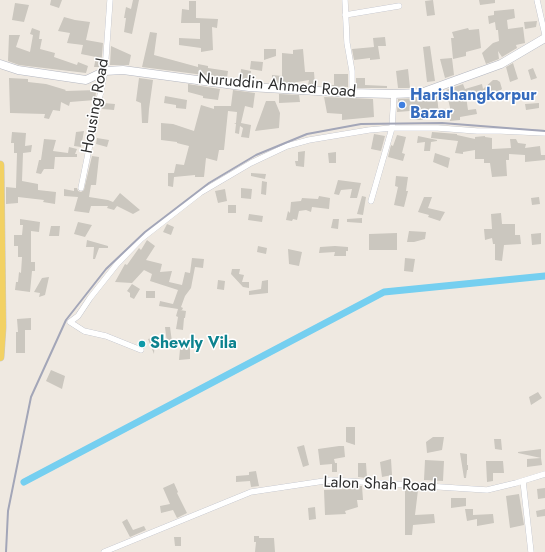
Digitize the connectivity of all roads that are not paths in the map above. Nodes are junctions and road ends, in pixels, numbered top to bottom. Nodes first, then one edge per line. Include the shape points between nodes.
1 (110, 0) edge
2 (345, 0) edge
3 (537, 0) edge
4 (399, 6) dead end
5 (345, 15) junction
6 (545, 36) edge
7 (0, 64) edge
8 (105, 71) junction
9 (352, 93) junction
10 (394, 94) junction
11 (392, 128) junction
12 (545, 133) edge
13 (0, 165) edge
14 (81, 188) dead end
15 (371, 201) dead end
16 (1, 322) edge
17 (141, 350) dead end
18 (0, 357) edge
19 (545, 474) edge
20 (523, 481) junction
21 (104, 552) edge
22 (531, 552) edge

1 - 8 street, Housing Road
2 - 5 street
3 - 6 street
4 - 5 street
5 - 9 street
6 - 10 main road, Nuruddin Ahmed Road via 501,64 421,93
7 - 8 main road, Nuruddin Ahmed Road via 18,70 86,80
8 - 9 main road, Nuruddin Ahmed Road via 123,70 249,87
8 - 14 street, Housing Road
9 - 10 main road, Nuruddin Ahmed Road
10 - 11 street
11 - 12 street
11 - 15 street
11 - 17 street via 320,138 277,150 208,188 140,239 116,264 78,316 70,322 84,331 106,336
13 - 16 main road
16 - 18 main road
19 - 20 street, Lalon Shah Road
20 - 21 street, Lalon Shah Road via 487,490 331,480 251,492
20 - 22 street

